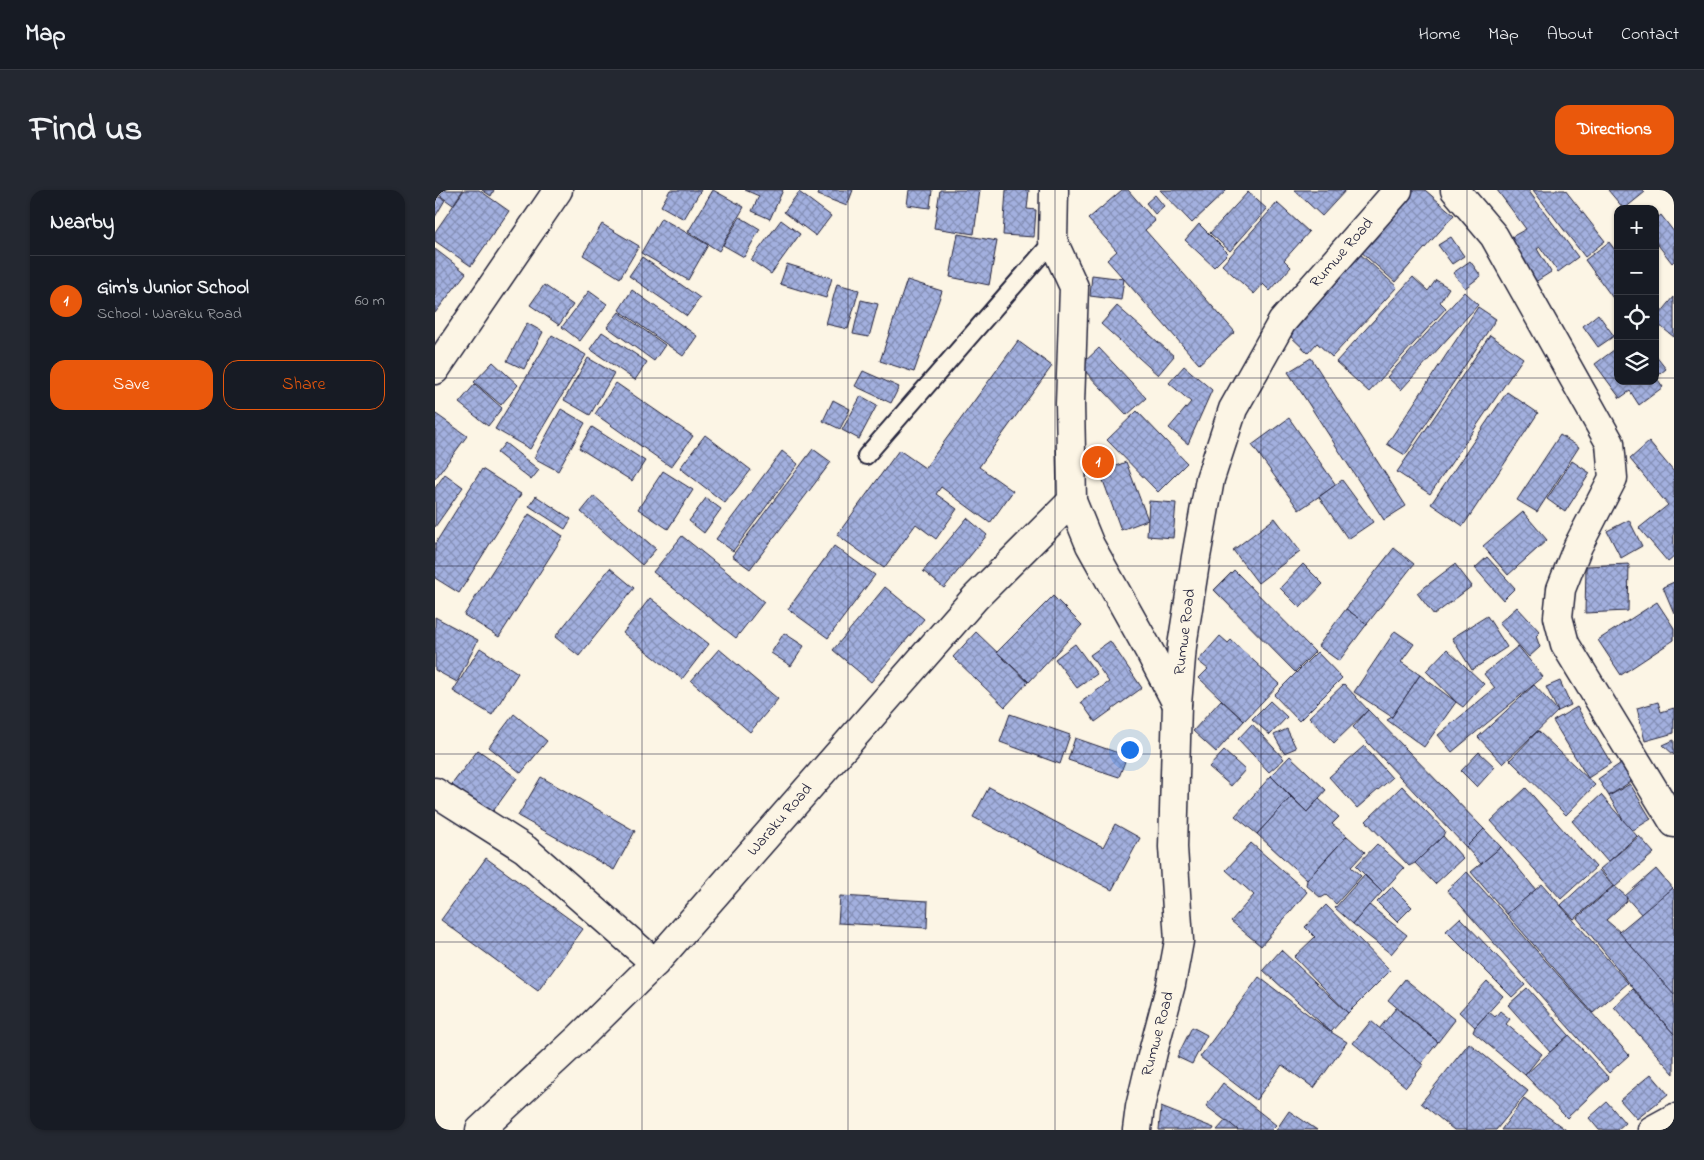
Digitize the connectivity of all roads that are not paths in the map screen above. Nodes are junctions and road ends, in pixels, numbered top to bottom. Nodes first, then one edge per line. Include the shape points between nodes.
1 (558, 190) edge
2 (1054, 190) edge
3 (1398, 190) edge
4 (1455, 190) edge
5 (1053, 241) junction
6 (435, 370) edge
7 (866, 456) dead end
8 (1072, 501) junction
9 (1177, 704) junction
10 (435, 792) edge
11 (1674, 823) edge
12 (655, 964) junction
13 (1674, 1118) edge
14 (480, 1130) edge
15 (1137, 1130) edge
16 (1652, 1130) edge

1 - 6 street
2 - 5 street
3 - 9 street, Rumwe Road via 1282,322 1233,409 1210,479 1195,557
4 - 11 street via 1494,236 1610,443 1613,478 1578,546 1561,589 1558,617 1565,644
5 - 7 lane
5 - 8 street via 1074,287 1070,404
8 - 9 street via 1089,546
8 - 12 street, Waraku Road via 975,598
9 - 15 street, Rumwe Road via 1173,847 1179,941
10 - 12 street via 525,849
12 - 14 street, Waraku Road
13 - 16 street

